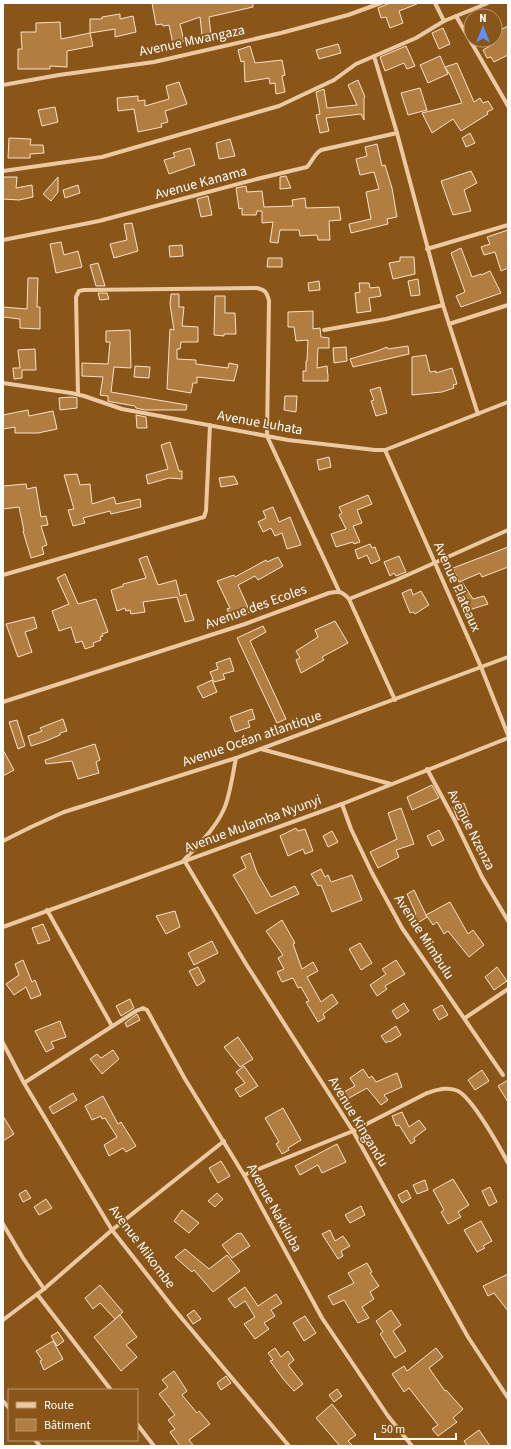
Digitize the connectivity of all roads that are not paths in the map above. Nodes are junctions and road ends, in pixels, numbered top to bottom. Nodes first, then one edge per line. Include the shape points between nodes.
1 (381, 3) edge
2 (435, 3) edge
3 (488, 3) edge
4 (456, 16) junction
5 (444, 21) junction
6 (374, 56) junction
7 (3, 85) edge
8 (508, 106) edge
9 (397, 133) junction
10 (3, 171) edge
11 (508, 225) edge
12 (3, 240) edge
13 (427, 249) junction
14 (508, 304) edge
15 (443, 305) junction
16 (449, 324) junction
17 (324, 330) dead end
18 (3, 383) edge
19 (78, 394) junction
20 (508, 402) edge
21 (478, 414) junction
22 (210, 425) junction
23 (267, 436) junction
24 (385, 450) junction
25 (508, 530) edge
26 (434, 563) junction
27 (3, 574) edge
28 (339, 591) junction
29 (349, 599) junction
30 (508, 657) edge
31 (481, 667) junction
32 (395, 700) junction
33 (3, 702) edge
34 (508, 736) edge
35 (260, 749) junction
36 (236, 758) junction
37 (427, 769) junction
38 (391, 784) junction
39 (342, 804) junction
40 (3, 842) edge
41 (184, 860) junction
42 (47, 910) junction
43 (508, 921) edge
44 (3, 927) edge
45 (508, 990) edge
46 (465, 1018) junction
47 (112, 1026) junction
48 (3, 1043) edge
49 (503, 1075) dead end
50 (24, 1083) junction
51 (353, 1131) junction
52 (224, 1141) junction
53 (508, 1162) edge
54 (244, 1175) junction
55 (3, 1224) edge
56 (112, 1230) junction
57 (44, 1289) junction
58 (37, 1294) junction
59 (3, 1320) edge
60 (110, 1389) edge
61 (508, 1398) edge
62 (138, 1425) edge
63 (154, 1446) edge
64 (289, 1446) edge
65 (412, 1446) edge

1 - 7 street, Avenue Mwangaza via 288,31 161,60
2 - 5 street
3 - 4 street
4 - 5 street
4 - 8 street
5 - 6 street via 416,38
6 - 9 street
6 - 10 street via 356,64 334,80 279,106 102,157
9 - 12 street, Avenue Kanama via 321,150 307,167 99,221
9 - 13 street
11 - 13 street
13 - 15 street
14 - 16 street
15 - 16 street
15 - 17 street
16 - 21 street
18 - 19 street, Avenue Luhata
19 - 22 street, Avenue Luhata via 122,409
19 - 23 street via 76,297 79,291 257,288 268,294 269,300
20 - 21 street, Avenue Luhata
21 - 24 street, Avenue Luhata
22 - 23 street, Avenue Luhata
22 - 27 street via 204,517
23 - 24 street, Avenue Luhata
23 - 28 street
24 - 26 street, Avenue Plateaux
25 - 26 street
26 - 29 street
26 - 31 street, Avenue Plateaux
28 - 29 street
28 - 33 street, Avenue des Ecoles
29 - 32 street
30 - 31 street, Avenue Océan atlantique
31 - 32 street, Avenue Océan atlantique
31 - 34 street, Avenue Plateaux
32 - 35 street, Avenue Océan atlantique
34 - 37 street, Avenue Mulamba Nyunyi
35 - 36 street, Avenue Océan atlantique
35 - 38 street
36 - 40 street, Avenue Océan atlantique via 64,812
36 - 41 street via 225,808 205,838
37 - 38 street, Avenue Mulamba Nyunyi
37 - 43 street, Avenue Nzenza via 482,877
38 - 39 street, Avenue Mulamba Nyunyi
39 - 41 street, Avenue Mulamba Nyunyi
39 - 46 street, Avenue Mimbulu via 351,830 402,928
41 - 42 street, Avenue Mulamba Nyunyi
41 - 51 street, Avenue Kingandu via 246,964
42 - 44 street, Avenue Mulamba Nyunyi
42 - 47 street
45 - 46 street
46 - 49 street, Avenue Mimbulu
47 - 50 street
47 - 52 street, Avenue Nakiluba via 136,1011 143,1008 147,1010
48 - 50 street, Avenue Mikombe
50 - 56 street, Avenue Mikombe
51 - 53 street via 427,1093 449,1088 458,1091 469,1100
51 - 54 street
51 - 61 street, Avenue Kingandu via 468,1337
52 - 54 street, Avenue Nakiluba
52 - 56 street
54 - 65 street, Avenue Nakiluba via 322,1318 388,1416
55 - 57 street
56 - 57 street
56 - 64 street, Avenue Mikombe
57 - 58 street
58 - 59 street
58 - 60 street
62 - 63 street

